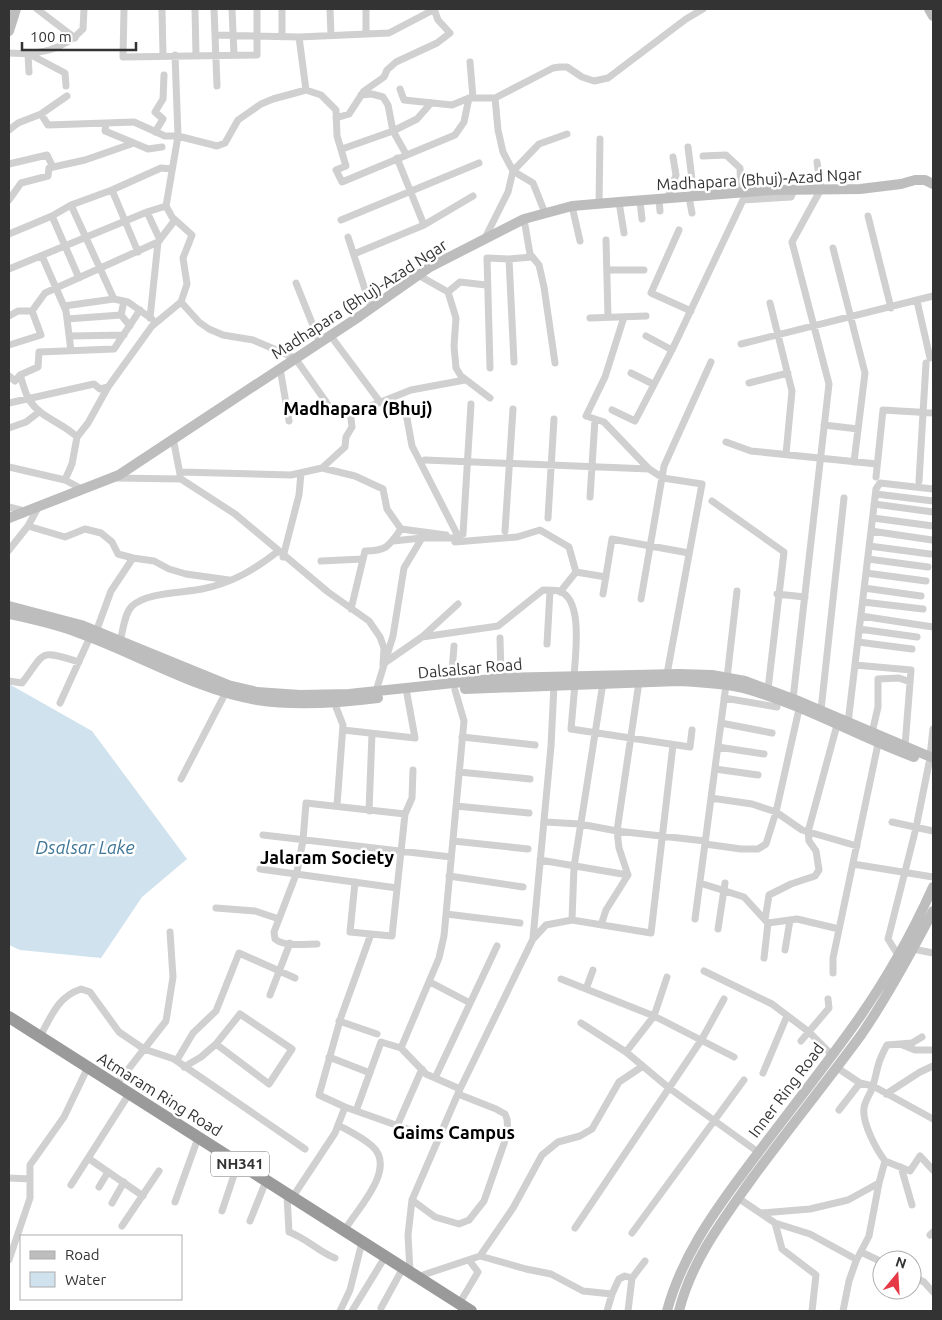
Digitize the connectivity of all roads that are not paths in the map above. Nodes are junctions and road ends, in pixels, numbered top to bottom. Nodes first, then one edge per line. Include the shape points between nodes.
1 (16, 9) edge
2 (38, 9) edge
3 (84, 9) edge
4 (124, 9) edge
5 (162, 9) edge
6 (195, 9) edge
7 (214, 9) edge
8 (232, 9) edge
9 (257, 9) edge
10 (282, 9) edge
11 (330, 9) edge
12 (366, 9) edge
13 (434, 9) edge
14 (703, 9) edge
15 (929, 9) edge
16 (933, 16) edge
17 (9, 31) edge
18 (366, 34) junction
19 (233, 35) junction
20 (216, 36) junction
21 (257, 36) junction
22 (331, 36) junction
23 (282, 37) junction
24 (75, 38) junction
25 (299, 38) junction
26 (9, 53) edge
27 (29, 54) junction
28 (175, 55) junction
29 (196, 55) junction
30 (216, 55) junction
31 (234, 55) junction
32 (163, 56) junction
33 (470, 62) dead end
34 (29, 72) dead end
35 (164, 75) dead end
36 (66, 86) dead end
37 (217, 86) dead end
38 (400, 89) dead end
39 (306, 90) junction
40 (361, 95) junction
41 (67, 96) dead end
42 (471, 98) junction
43 (495, 98) junction
44 (431, 103) junction
45 (41, 114) junction
46 (336, 118) junction
47 (106, 124) junction
48 (9, 130) edge
49 (393, 131) junction
50 (154, 132) junction
51 (567, 134) dead end
52 (178, 136) junction
53 (600, 139) dead end
54 (134, 143) junction
55 (162, 147) dead end
56 (688, 148) dead end
57 (342, 150) junction
58 (406, 154) junction
59 (703, 156) dead end
60 (672, 157) dead end
61 (397, 158) junction
62 (817, 162) dead end
63 (479, 163) dead end
64 (9, 164) edge
65 (53, 167) junction
66 (172, 170) junction
67 (513, 171) junction
68 (933, 184) edge
69 (821, 189) junction
70 (112, 190) junction
71 (794, 190) junction
72 (412, 192) junction
73 (741, 193) junction
74 (473, 196) dead end
75 (692, 197) junction
76 (664, 199) junction
77 (9, 200) edge
78 (640, 201) junction
79 (619, 202) junction
80 (599, 204) junction
81 (71, 205) junction
82 (166, 206) junction
83 (572, 206) junction
84 (660, 211) dead end
85 (147, 212) junction
86 (545, 213) junction
87 (692, 213) dead end
88 (52, 216) junction
89 (868, 216) dead end
90 (524, 218) junction
91 (175, 220) junction
92 (341, 220) dead end
93 (642, 220) dead end
94 (124, 222) junction
95 (424, 225) junction
96 (679, 230) dead end
97 (624, 233) dead end
98 (9, 234) edge
99 (348, 237) dead end
100 (85, 239) junction
101 (484, 239) junction
102 (606, 240) dead end
103 (159, 241) junction
104 (580, 241) dead end
105 (64, 247) junction
106 (833, 248) dead end
107 (138, 252) junction
108 (354, 254) junction
109 (42, 256) junction
110 (532, 257) junction
111 (509, 260) junction
112 (9, 269) edge
113 (101, 269) junction
114 (607, 270) junction
115 (644, 270) dead end
116 (418, 275) junction
117 (79, 278) junction
118 (296, 283) dead end
119 (486, 285) junction
120 (57, 288) junction
121 (448, 292) junction
122 (933, 296) edge
123 (114, 299) junction
124 (124, 301) junction
125 (916, 301) junction
126 (181, 302) junction
127 (770, 303) dead end
128 (64, 306) junction
129 (370, 308) junction
130 (891, 308) junction
131 (140, 310) junction
132 (32, 311) junction
133 (691, 311) junction
134 (121, 315) junction
135 (9, 316) edge
136 (646, 316) dead end
137 (608, 317) junction
138 (624, 317) junction
139 (590, 318) dead end
140 (850, 318) junction
141 (68, 319) junction
142 (153, 320) junction
143 (130, 326) junction
144 (813, 327) junction
145 (124, 335) junction
146 (778, 335) junction
147 (70, 336) junction
148 (330, 336) junction
149 (646, 336) dead end
150 (320, 343) junction
151 (741, 344) dead end
152 (9, 345) edge
153 (672, 350) junction
154 (72, 351) junction
155 (295, 358) junction
156 (514, 362) dead end
157 (555, 362) dead end
158 (711, 362) dead end
159 (280, 368) junction
160 (490, 368) dead end
161 (631, 373) dead end
162 (788, 373) junction
163 (20, 374) junction
164 (9, 376) edge
165 (465, 380) junction
166 (749, 383) dead end
167 (653, 384) junction
168 (108, 387) junction
169 (490, 398) dead end
170 (29, 400) junction
171 (380, 402) junction
172 (9, 403) edge
173 (471, 404) dead end
174 (350, 410) junction
175 (513, 410) dead end
176 (612, 410) dead end
177 (39, 412) junction
178 (923, 412) junction
179 (406, 413) dead end
180 (933, 413) edge
181 (554, 419) dead end
182 (595, 419) junction
183 (289, 421) dead end
184 (824, 425) junction
185 (9, 428) edge
186 (858, 429) junction
187 (78, 437) junction
188 (173, 438) junction
189 (726, 442) dead end
190 (786, 454) junction
191 (820, 458) junction
192 (426, 460) dead end
193 (468, 462) junction
194 (854, 462) junction
195 (509, 463) junction
196 (551, 464) junction
197 (877, 464) junction
198 (592, 465) junction
199 (9, 467) edge
200 (322, 468) junction
201 (649, 469) junction
202 (301, 474) junction
203 (180, 476) junction
204 (876, 477) dead end
205 (112, 478) junction
206 (663, 478) junction
207 (65, 480) junction
208 (918, 481) dead end
209 (82, 489) junction
210 (933, 489) edge
211 (876, 494) junction
212 (590, 497) dead end
213 (844, 498) dead end
214 (712, 501) dead end
215 (933, 501) edge
216 (874, 504) junction
217 (39, 505) junction
218 (9, 507) edge
219 (24, 511) junction
220 (933, 512) edge
221 (9, 518) edge
222 (548, 518) dead end
223 (873, 518) junction
224 (28, 526) junction
225 (933, 526) edge
226 (401, 529) junction
227 (505, 531) dead end
228 (871, 531) junction
229 (461, 536) junction
230 (422, 538) junction
231 (932, 540) edge
232 (393, 541) junction
233 (650, 545) junction
234 (869, 546) junction
235 (9, 550) edge
236 (690, 553) junction
237 (280, 554) junction
238 (930, 554) dead end
239 (133, 558) junction
240 (363, 559) junction
241 (868, 559) junction
242 (321, 561) dead end
243 (928, 567) dead end
244 (576, 572) junction
245 (866, 572) junction
246 (606, 577) junction
247 (229, 580) junction
248 (926, 581) dead end
249 (864, 588) junction
250 (550, 591) junction
251 (737, 591) dead end
252 (560, 592) junction
253 (603, 594) dead end
254 (777, 594) junction
255 (922, 596) dead end
256 (805, 597) junction
257 (641, 600) dead end
258 (863, 602) junction
259 (458, 604) dead end
260 (9, 606) edge
261 (351, 609) junction
262 (923, 609) dead end
263 (9, 614) edge
264 (861, 616) junction
265 (933, 627) edge
266 (859, 629) junction
267 (93, 635) junction
268 (422, 637) junction
269 (917, 637) dead end
270 (500, 638) dead end
271 (120, 642) junction
272 (858, 642) junction
273 (548, 644) dead end
274 (454, 646) dead end
275 (912, 649) dead end
276 (79, 662) junction
277 (855, 664) junction
278 (383, 665) junction
279 (667, 674) junction
280 (501, 678) junction
281 (575, 680) junction
282 (9, 681) edge
283 (639, 682) junction
284 (727, 682) junction
285 (910, 682) junction
286 (603, 683) junction
287 (554, 685) junction
288 (453, 687) junction
289 (768, 690) junction
290 (376, 691) junction
291 (226, 692) junction
292 (407, 694) junction
293 (724, 698) junction
294 (793, 699) junction
295 (334, 702) junction
296 (60, 703) dead end
297 (777, 707) dead end
298 (798, 709) junction
299 (820, 710) junction
300 (721, 723) junction
301 (848, 723) junction
302 (836, 725) junction
303 (933, 729) edge
304 (343, 730) junction
305 (692, 730) dead end
306 (594, 732) junction
307 (772, 733) dead end
308 (872, 733) junction
309 (372, 734) junction
310 (462, 737) junction
311 (630, 737) junction
312 (878, 744) junction
313 (535, 745) dead end
314 (672, 745) junction
315 (905, 746) junction
316 (718, 747) junction
317 (764, 754) dead end
318 (931, 760) edge
319 (715, 769) junction
320 (414, 770) dead end
321 (459, 772) junction
322 (758, 775) dead end
323 (181, 779) dead end
324 (530, 779) dead end
325 (711, 798) junction
326 (337, 805) junction
327 (456, 806) junction
328 (369, 811) junction
329 (776, 812) junction
330 (529, 813) dead end
331 (405, 814) junction
332 (545, 822) junction
333 (892, 822) dead end
334 (580, 824) junction
335 (916, 828) junction
336 (617, 831) junction
337 (933, 831) edge
338 (808, 832) junction
339 (263, 835) dead end
340 (662, 835) junction
341 (303, 840) junction
342 (453, 841) junction
343 (705, 842) junction
344 (856, 846) junction
345 (528, 849) dead end
346 (400, 850) junction
347 (451, 857) junction
348 (540, 860) junction
349 (853, 864) junction
350 (574, 867) junction
351 (260, 869) dead end
352 (297, 872) junction
353 (905, 872) junction
354 (628, 875) junction
355 (450, 876) junction
356 (933, 877) edge
357 (355, 882) junction
358 (700, 883) junction
359 (725, 886) junction
360 (523, 887) dead end
361 (397, 888) junction
362 (933, 888) edge
363 (216, 908) dead end
364 (933, 911) edge
365 (446, 914) junction
366 (279, 919) junction
367 (695, 919) dead end
368 (572, 920) junction
369 (790, 920) junction
370 (766, 921) junction
371 (520, 922) dead end
372 (601, 925) junction
373 (929, 925) edge
374 (839, 928) junction
375 (718, 929) dead end
376 (170, 932) dead end
377 (371, 934) junction
378 (533, 939) junction
379 (290, 944) junction
380 (317, 944) dead end
381 (497, 946) dead end
382 (913, 949) junction
383 (785, 950) dead end
384 (933, 953) edge
385 (898, 955) junction
386 (764, 958) dead end
387 (279, 969) junction
388 (593, 970) dead end
389 (704, 971) dead end
390 (833, 973) dead end
391 (295, 978) dead end
392 (667, 978) dead end
393 (561, 979) dead end
394 (430, 982) junction
395 (586, 990) junction
396 (270, 995) dead end
397 (724, 999) dead end
398 (828, 999) dead end
399 (470, 1003) junction
400 (654, 1016) junction
401 (788, 1016) junction
402 (9, 1017) edge
403 (339, 1021) junction
404 (581, 1023) dead end
405 (42, 1031) dead end
406 (809, 1032) junction
407 (377, 1034) dead end
408 (922, 1037) dead end
409 (702, 1039) junction
410 (801, 1041) dead end
411 (216, 1044) junction
412 (900, 1044) junction
413 (401, 1048) junction
414 (144, 1050) junction
415 (933, 1050) edge
416 (626, 1052) junction
417 (832, 1055) junction
418 (329, 1057) junction
419 (734, 1057) dead end
420 (174, 1059) junction
421 (184, 1066) junction
422 (643, 1066) junction
423 (933, 1066) edge
424 (836, 1067) junction
425 (88, 1068) junction
426 (422, 1069) junction
427 (370, 1073) junction
428 (763, 1073) dead end
429 (434, 1078) junction
430 (744, 1080) dead end
431 (860, 1082) junction
432 (116, 1085) junction
433 (873, 1086) junction
434 (669, 1088) junction
435 (459, 1092) junction
436 (129, 1094) junction
437 (886, 1094) junction
438 (345, 1107) junction
439 (840, 1110) dead end
440 (356, 1111) junction
441 (933, 1119) edge
442 (715, 1120) junction
443 (338, 1125) junction
444 (397, 1126) junction
445 (410, 1130) dead end
446 (198, 1138) junction
447 (305, 1150) dead end
448 (758, 1152) junction
449 (88, 1158) junction
450 (885, 1162) junction
451 (238, 1163) junction
452 (900, 1167) junction
453 (933, 1170) edge
454 (159, 1171) dead end
455 (108, 1172) junction
456 (9, 1178) edge
457 (30, 1179) junction
458 (266, 1181) junction
459 (124, 1182) junction
460 (879, 1183) junction
461 (71, 1185) dead end
462 (99, 1188) dead end
463 (143, 1196) junction
464 (290, 1196) junction
465 (738, 1198) junction
466 (412, 1200) junction
467 (175, 1202) dead end
468 (112, 1203) dead end
469 (912, 1205) dead end
470 (222, 1211) dead end
471 (761, 1213) junction
472 (250, 1221) dead end
473 (775, 1223) junction
474 (122, 1226) dead end
475 (346, 1228) dead end
476 (575, 1228) dead end
477 (632, 1233) dead end
478 (362, 1242) junction
479 (861, 1252) junction
480 (385, 1256) junction
481 (480, 1256) junction
482 (852, 1257) dead end
483 (872, 1257) edge
484 (335, 1258) dead end
485 (9, 1260) edge
486 (469, 1260) junction
487 (644, 1261) dead end
488 (410, 1272) junction
489 (632, 1278) junction
490 (922, 1281) edge
491 (933, 1292) edge
492 (612, 1294) junction
493 (459, 1304) junction
494 (380, 1308) dead end
495 (340, 1311) edge
496 (352, 1311) edge
497 (471, 1311) edge
498 (607, 1311) edge
499 (628, 1311) edge
500 (668, 1311) edge
501 (679, 1311) edge
502 (812, 1311) edge
503 (844, 1311) edge

1 - 17 street
2 - 24 street
3 - 24 street via 84,30
4 - 32 street via 123,57
5 - 32 street
6 - 29 street
7 - 20 street
8 - 19 street
9 - 21 street
10 - 23 street
11 - 22 street
12 - 18 street
13 - 18 street via 389,34
13 - 40 street via 438,20 450,33 437,43 396,62 384,77
14 - 43 street via 608,78 594,81 567,67 553,68
15 - 16 street
18 - 22 street
19 - 20 street
19 - 21 street
19 - 31 street
20 - 30 street
21 - 23 street
21 - 31 street via 256,55
22 - 25 street
23 - 25 street
24 - 27 street via 46,52
25 - 39 street
26 - 27 street
27 - 34 street
27 - 36 street via 65,72
28 - 29 street
28 - 32 street
28 - 52 street
29 - 30 street
30 - 31 street
30 - 37 street
33 - 42 street
35 - 50 street via 163,99 156,112 163,119
38 - 44 street via 404,100
39 - 46 street via 321,95 334,107
39 - 52 street via 249,111 238,120 221,146
40 - 46 street via 350,114
40 - 49 street via 383,97 388,105
41 - 45 street
42 - 43 street
42 - 44 street via 452,104
42 - 58 street via 464,122 455,135
43 - 67 street via 503,152
44 - 49 street via 417,119
45 - 47 street via 48,125
45 - 48 street
46 - 57 street
47 - 50 street via 134,122
47 - 54 street via 105,131
49 - 57 street
49 - 58 street
50 - 52 street
51 - 67 street via 539,144
52 - 66 street
53 - 80 street
54 - 55 street via 148,149
54 - 65 street
56 - 75 street
57 - 61 street via 346,166 336,170 342,182
58 - 61 street
59 - 73 street via 726,155 740,168
60 - 76 street via 676,175
61 - 72 street
62 - 69 street
63 - 72 street
64 - 65 street via 47,155
65 - 77 street via 49,168 48,176 21,183
66 - 70 street via 160,168
66 - 82 street
67 - 86 street via 533,183
67 - 101 street via 508,192
68 - 69 street, Madhapara (Bhuj)-Azad Ngar via 914,180 868,188
69 - 71 street, Madhapara (Bhuj)-Azad Ngar
69 - 144 street via 792,242
70 - 81 street
70 - 94 street
71 - 73 street, Madhapara (Bhuj)-Azad Ngar
71 - 133 street via 791,197 743,200
72 - 92 street
72 - 95 street
73 - 75 street, Madhapara (Bhuj)-Azad Ngar
74 - 95 street
75 - 76 street, Madhapara (Bhuj)-Azad Ngar
75 - 87 street
76 - 78 street, Madhapara (Bhuj)-Azad Ngar
76 - 84 street
78 - 79 street, Madhapara (Bhuj)-Azad Ngar
78 - 93 street
79 - 80 street, Madhapara (Bhuj)-Azad Ngar
79 - 97 street
80 - 83 street, Madhapara (Bhuj)-Azad Ngar
81 - 88 street
81 - 100 street
82 - 85 street
82 - 91 street
83 - 86 street, Madhapara (Bhuj)-Azad Ngar
83 - 104 street
85 - 94 street
85 - 103 street
86 - 90 street, Madhapara (Bhuj)-Azad Ngar
88 - 98 street
88 - 105 street
89 - 130 street
90 - 101 street, Madhapara (Bhuj)-Azad Ngar
90 - 110 street
91 - 103 street
91 - 126 street via 192,235 183,258 188,284
94 - 100 street
94 - 107 street
95 - 108 street
96 - 133 street via 651,293
99 - 108 street
100 - 105 street
100 - 113 street
101 - 116 street, Madhapara (Bhuj)-Azad Ngar
102 - 114 street
103 - 107 street
103 - 142 street
105 - 109 street
105 - 117 street
106 - 140 street
107 - 113 street
108 - 129 street
109 - 112 street
109 - 120 street
110 - 111 street
110 - 157 street via 539,265 544,286
111 - 119 street via 487,258
111 - 156 street
113 - 117 street
113 - 123 street
114 - 115 street
114 - 137 street
116 - 121 street
116 - 129 street, Madhapara (Bhuj)-Azad Ngar
117 - 120 street
118 - 150 street
119 - 121 street via 460,282
119 - 160 street
120 - 128 street
120 - 132 street via 45,293
121 - 165 street via 456,318 456,368
122 - 125 street
123 - 124 street
123 - 128 street
124 - 131 street
124 - 134 street
125 - 130 street
125 - 178 street via 928,360
126 - 142 street
126 - 155 street via 209,329 253,340
127 - 146 street
128 - 141 street
129 - 148 street, Madhapara (Bhuj)-Azad Ngar
130 - 140 street
131 - 142 street
131 - 143 street
132 - 135 street via 18,311
132 - 152 street via 41,335
133 - 153 street
134 - 141 street
134 - 143 street
136 - 138 street
137 - 138 street
137 - 139 street
138 - 182 street via 605,376 586,416
140 - 144 street
140 - 186 street via 865,373
141 - 147 street
142 - 168 street
143 - 145 street
144 - 146 street
144 - 184 street via 828,384
145 - 147 street
145 - 154 street via 114,349
146 - 151 street
146 - 162 street
147 - 154 street
148 - 150 street, Madhapara (Bhuj)-Azad Ngar
148 - 171 street
149 - 153 street
150 - 155 street, Madhapara (Bhuj)-Azad Ngar
153 - 167 street
154 - 163 street via 39,352 38,367
155 - 159 street, Madhapara (Bhuj)-Azad Ngar
155 - 174 street via 329,406
158 - 206 street via 664,466
159 - 183 street
159 - 188 street, Madhapara (Bhuj)-Azad Ngar
161 - 167 street
162 - 166 street
162 - 190 street via 792,391
163 - 164 street via 16,381
163 - 170 street
165 - 169 street
165 - 171 street via 411,390
167 - 176 street via 635,421
168 - 170 street via 100,389 94,384 85,385
168 - 187 street
170 - 172 street
170 - 177 street
171 - 174 street via 358,411
173 - 193 street
174 - 200 street via 352,427 345,447
175 - 195 street
177 - 185 street via 26,422
177 - 187 street via 64,425
178 - 180 street
178 - 197 street via 883,410
178 - 208 street
179 - 229 street via 412,446
181 - 196 street
182 - 198 street
182 - 201 street via 604,422
184 - 186 street
184 - 191 street
186 - 194 street
187 - 207 street
188 - 203 street
188 - 205 street, Madhapara (Bhuj)-Azad Ngar
189 - 190 street via 751,451
190 - 191 street
191 - 194 street
191 - 256 street
192 - 193 street
193 - 195 street
193 - 229 street
194 - 197 street
195 - 196 street
195 - 227 street
196 - 198 street
196 - 222 street
197 - 204 street
198 - 201 street
198 - 212 street
199 - 207 street
200 - 202 street
200 - 226 street via 355,476 383,489 387,509
201 - 206 street
202 - 203 street
202 - 237 street via 299,495
203 - 205 street
203 - 237 street via 235,514
205 - 209 street, Madhapara (Bhuj)-Azad Ngar
206 - 233 street
206 - 236 street via 702,484
207 - 209 street
209 - 217 street, Madhapara (Bhuj)-Azad Ngar
210 - 211 street via 880,483
211 - 215 street
211 - 216 street
213 - 299 street
214 - 254 street via 784,552
216 - 220 street
216 - 223 street
217 - 219 street, Madhapara (Bhuj)-Azad Ngar
217 - 224 street
218 - 219 street
219 - 221 street, Madhapara (Bhuj)-Azad Ngar
223 - 225 street
223 - 228 street
224 - 235 street
224 - 239 street via 65,537 85,529 101,532 112,542 118,554
226 - 229 street
226 - 232 street
228 - 231 street
228 - 234 street
229 - 230 street
229 - 244 street via 455,542 517,537 540,530 568,547
230 - 232 street
230 - 278 street via 404,568 393,636
232 - 240 street via 388,548 364,552
233 - 236 street
233 - 246 street via 612,539
233 - 257 street
234 - 238 street
234 - 241 street
236 - 279 street
237 - 247 street via 253,571
237 - 261 street
239 - 247 street via 154,561 186,574
239 - 267 street via 111,591
240 - 242 street
240 - 261 street
241 - 243 street
241 - 245 street
244 - 246 street
244 - 252 street
245 - 248 street
245 - 249 street
246 - 253 street
247 - 271 street via 135,604 127,614
249 - 255 street
249 - 258 street
250 - 252 street
250 - 268 street via 543,590 498,626
250 - 273 street
251 - 284 street
252 - 281 street via 571,600 576,620
254 - 256 street
254 - 289 street
256 - 294 street
258 - 262 street
258 - 264 street
259 - 268 street
260 - 267 street, Dalsalsar Road via 45,614
261 - 278 street via 369,621 380,637 384,648
263 - 267 street, Dalsalsar Road
264 - 265 street
264 - 266 street
266 - 269 street
266 - 272 street
267 - 271 street, Dalsalsar Road
267 - 276 street
267 - 291 street, Dalsalsar Road
268 - 278 street
270 - 280 street
271 - 290 street, Dalsalsar Road via 228,685 257,692 300,695
272 - 275 street
272 - 277 street
274 - 288 street
276 - 282 street via 44,654 22,683
276 - 296 street
277 - 285 street via 911,670
277 - 301 street
278 - 290 street
279 - 281 street, Dalsalsar Road
279 - 284 street, Dalsalsar Road
280 - 281 street, Dalsalsar Road
280 - 288 street, Dalsalsar Road
281 - 286 street, Dalsalsar Road
281 - 287 street, Dalsalsar Road
281 - 306 street via 571,729
283 - 284 street, Dalsalsar Road
283 - 286 street, Dalsalsar Road
283 - 311 street
284 - 289 street, Dalsalsar Road via 745,681
284 - 293 street
284 - 298 street, Dalsalsar Road
285 - 308 street via 899,678 878,679 878,708
285 - 315 street
286 - 306 street
287 - 288 street, Dalsalsar Road
287 - 332 street
288 - 290 street, Dalsalsar Road
288 - 292 street, Dalsalsar Road
288 - 310 street via 464,721
289 - 294 street, Dalsalsar Road
291 - 295 street, Dalsalsar Road via 263,700
291 - 323 street
292 - 295 street, Dalsalsar Road
292 - 309 street via 415,738
293 - 297 street
293 - 300 street
294 - 299 street, Dalsalsar Road
295 - 304 street
298 - 302 street, Dalsalsar Road
298 - 329 street
299 - 301 street, Dalsalsar Road
300 - 307 street
300 - 316 street
301 - 308 street, Dalsalsar Road
302 - 312 street, Dalsalsar Road
302 - 338 street
303 - 318 street
304 - 309 street
304 - 326 street
305 - 314 street via 690,746
306 - 311 street
306 - 334 street
308 - 315 street, Dalsalsar Road
309 - 328 street
310 - 313 street
310 - 321 street
311 - 314 street
311 - 336 street
312 - 318 street, Dalsalsar Road
312 - 344 street
314 - 340 street
315 - 318 street, Dalsalsar Road
316 - 317 street
316 - 319 street
318 - 335 street
319 - 322 street
319 - 325 street
320 - 331 street via 412,798
321 - 324 street
321 - 327 street
325 - 329 street via 752,804
325 - 343 street
326 - 328 street
326 - 341 street via 306,803
327 - 330 street
327 - 342 street
328 - 331 street
329 - 338 street
329 - 343 street via 766,844 758,848 741,849
331 - 346 street
332 - 334 street
332 - 348 street
333 - 335 street
334 - 336 street
334 - 350 street
335 - 337 street
335 - 353 street
336 - 340 street
336 - 354 street via 618,848
338 - 344 street
338 - 370 street via 819,870 815,876 769,894
339 - 341 street
340 - 343 street
340 - 372 street via 651,933
341 - 346 street
341 - 352 street
342 - 345 street
342 - 347 street
343 - 358 street
344 - 349 street
346 - 347 street
346 - 361 street
347 - 355 street
348 - 350 street
348 - 378 street
349 - 353 street
349 - 374 street
350 - 354 street
350 - 368 street
351 - 352 street
352 - 357 street
352 - 366 street
353 - 356 street
353 - 385 street via 888,939
354 - 372 street via 606,910
355 - 360 street
355 - 365 street
357 - 361 street
357 - 377 street via 350,932
358 - 359 street
358 - 367 street
359 - 370 street via 744,897
359 - 375 street
361 - 377 street via 392,936
362 - 385 street, Inner Ring Road
363 - 366 street via 255,911
364 - 373 street, Inner Ring Road
365 - 371 street
365 - 394 street via 439,958
366 - 379 street via 275,939
368 - 372 street
368 - 378 street via 546,925
369 - 370 street
369 - 374 street
369 - 383 street
370 - 386 street
373 - 382 street, Inner Ring Road
374 - 390 street
376 - 414 street via 173,977 166,1021
377 - 403 street
378 - 435 street
379 - 380 street
379 - 387 street
381 - 399 street
382 - 384 street
382 - 424 street, Inner Ring Road via 861,1034
385 - 417 street, Inner Ring Road
387 - 391 street
387 - 396 street
387 - 420 street via 239,953 216,1011 193,1033 177,1060
388 - 395 street
389 - 401 street via 772,1004
392 - 400 street
393 - 395 street
394 - 399 street
394 - 413 street
395 - 400 street
397 - 409 street
398 - 406 street via 830,1008
399 - 429 street
400 - 409 street
400 - 416 street
401 - 406 street
401 - 428 street
402 - 425 highway, Atmaram Ring Road / NH341
403 - 407 street
403 - 418 street
404 - 416 street
405 - 414 street via 67,994 81,989 90,992 119,1032
406 - 410 street
406 - 417 street
408 - 412 street via 912,1043
409 - 419 street
409 - 434 street
411 - 411 street via 269,1084 292,1049 240,1014
411 - 421 street
412 - 415 street via 915,1050
412 - 433 street via 887,1045 877,1063
413 - 426 street
413 - 427 street via 381,1042
414 - 420 street
414 - 432 street
416 - 422 street
417 - 448 street, Inner Ring Road
418 - 427 street
418 - 438 street via 319,1095
420 - 421 street
421 - 447 street
422 - 434 street
422 - 481 street via 619,1082 592,1129 558,1142 542,1155 513,1208
423 - 437 street
424 - 431 street
424 - 465 street, Inner Ring Road
425 - 432 highway, Atmaram Ring Road / NH341
425 - 457 street via 64,1117 30,1165
426 - 429 street
426 - 444 street
427 - 440 street
429 - 435 street
430 - 442 street
431 - 433 street
431 - 439 street
432 - 436 highway, Atmaram Ring Road / NH341
433 - 437 street
433 - 450 street via 864,1113 874,1147
434 - 442 street
434 - 476 street
435 - 466 street
435 - 466 street via 496,1109 507,1119 508,1132 484,1202 469,1220 459,1224 435,1217
436 - 446 highway, Atmaram Ring Road / NH341
436 - 449 street
437 - 441 street
438 - 440 street
438 - 443 street
440 - 444 street
442 - 448 street
442 - 477 street
443 - 464 street
443 - 475 street via 374,1147 381,1163 375,1185
444 - 445 street
446 - 451 highway, Atmaram Ring Road / NH341
446 - 467 street
448 - 500 street, Inner Ring Road via 694,1244
449 - 455 street
449 - 461 street
450 - 452 street
450 - 460 street
451 - 458 highway, Atmaram Ring Road / NH341
451 - 470 street
452 - 453 street via 910,1171 920,1156
452 - 469 street
454 - 463 street
455 - 459 street
455 - 462 street
456 - 457 street
457 - 485 street via 30,1198
458 - 464 highway, Atmaram Ring Road / NH341
458 - 472 street
459 - 463 street
459 - 468 street
460 - 471 street via 848,1200 810,1209
460 - 479 street via 869,1236
463 - 474 street
464 - 478 highway, Atmaram Ring Road / NH341
464 - 484 street via 288,1232 305,1238 322,1253
465 - 471 street
465 - 501 street, Inner Ring Road via 693,1270
466 - 488 street via 408,1235
471 - 473 street
473 - 482 street via 810,1234
473 - 502 street via 782,1249 816,1275
478 - 480 highway, Atmaram Ring Road / NH341
478 - 495 street via 350,1290
479 - 483 street
479 - 503 street via 849,1281
480 - 488 highway, Atmaram Ring Road / NH341
480 - 496 street
481 - 486 street
481 - 492 street via 551,1274 583,1291
486 - 488 street
486 - 493 street via 478,1272
487 - 489 street
488 - 493 highway, Atmaram Ring Road / NH341
488 - 494 street
489 - 492 street via 625,1276 619,1279
489 - 499 street
490 - 491 street
492 - 498 street
493 - 497 highway, Atmaram Ring Road / NH341

